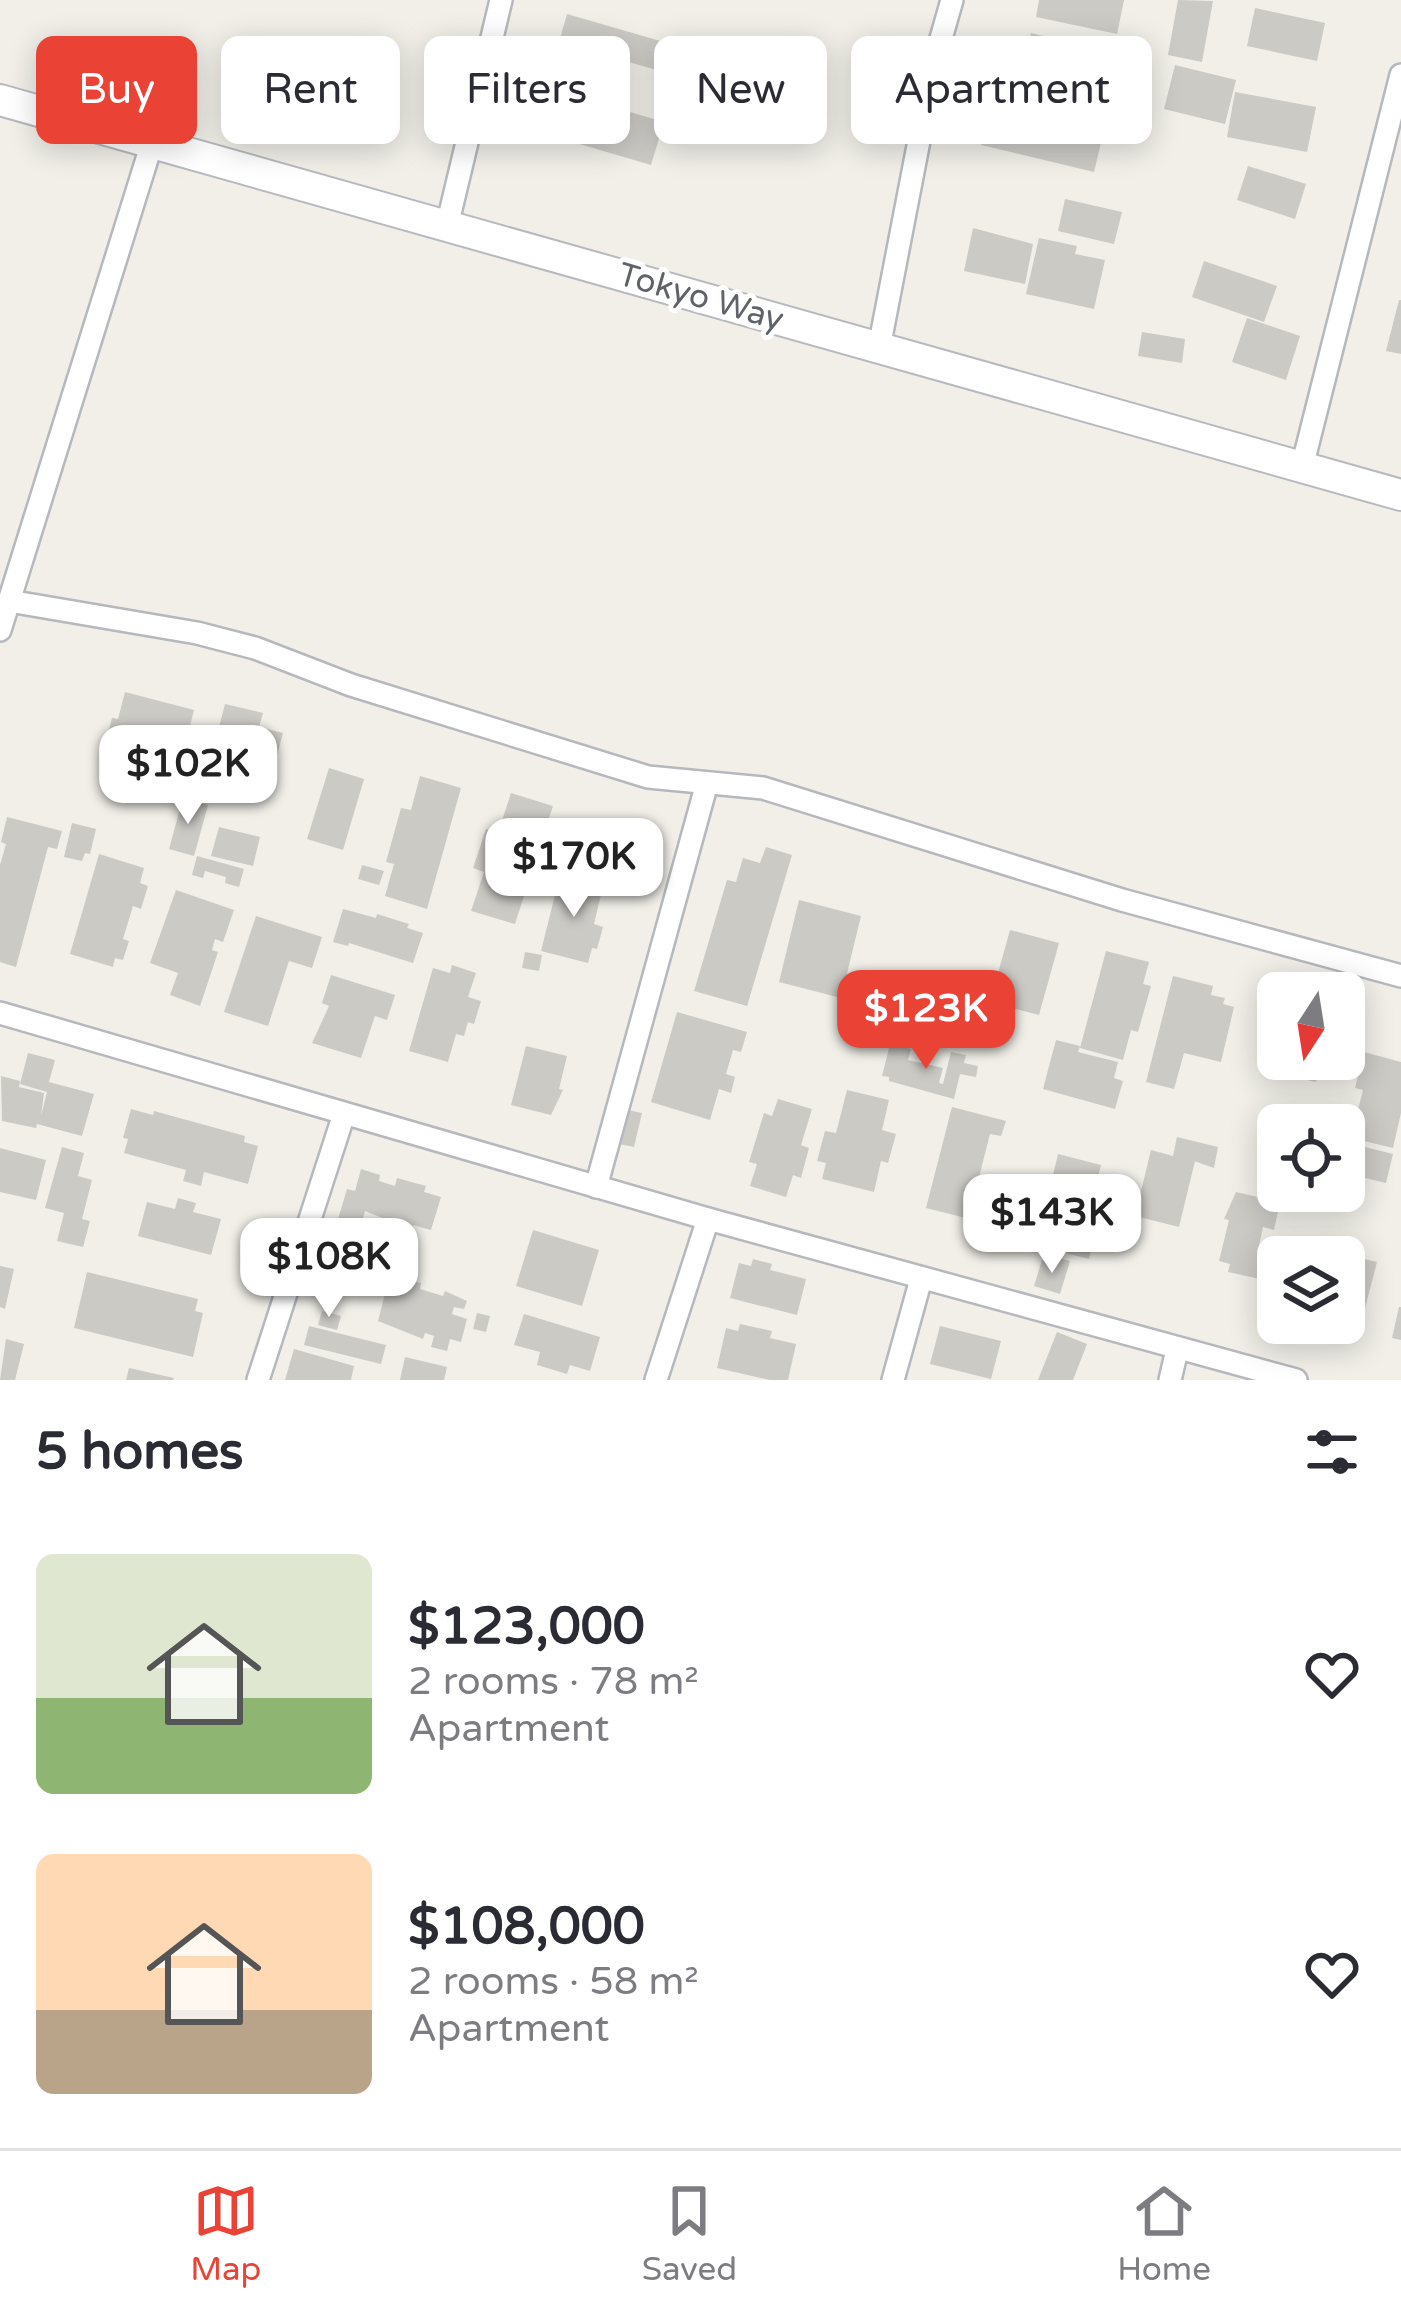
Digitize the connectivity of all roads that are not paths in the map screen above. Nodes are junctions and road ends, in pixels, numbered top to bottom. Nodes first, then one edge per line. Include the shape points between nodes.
1 (501, 0) edge
2 (952, 0) edge
3 (1401, 75) edge
4 (0, 100) edge
5 (36, 110) edge
6 (152, 144) edge
7 (156, 144) edge
8 (447, 226) junction
9 (879, 348) junction
10 (1302, 467) junction
11 (1401, 495) edge
12 (9, 601) junction
13 (0, 630) edge
14 (707, 783) junction
15 (1401, 976) edge
16 (0, 1013) edge
17 (344, 1114) junction
18 (596, 1187) junction
19 (708, 1220) junction
20 (921, 1279) junction
21 (1177, 1350) junction
22 (258, 1380) edge
23 (656, 1380) edge
24 (892, 1380) edge
25 (1170, 1380) edge
26 (1296, 1380) edge

1 - 8 street
2 - 9 street
3 - 10 street
4 - 5 main road, Tokyo Way
6 - 12 street
7 - 8 main road, Tokyo Way
8 - 9 main road, Tokyo Way
9 - 10 main road, Tokyo Way
10 - 11 main road, Tokyo Way
12 - 13 street
12 - 14 street via 255,648 647,777
14 - 15 street via 763,788
14 - 18 street
16 - 17 street
17 - 18 street
17 - 22 street
18 - 19 street
19 - 20 street
19 - 23 street
20 - 21 street
20 - 24 street
21 - 25 street
21 - 26 street

